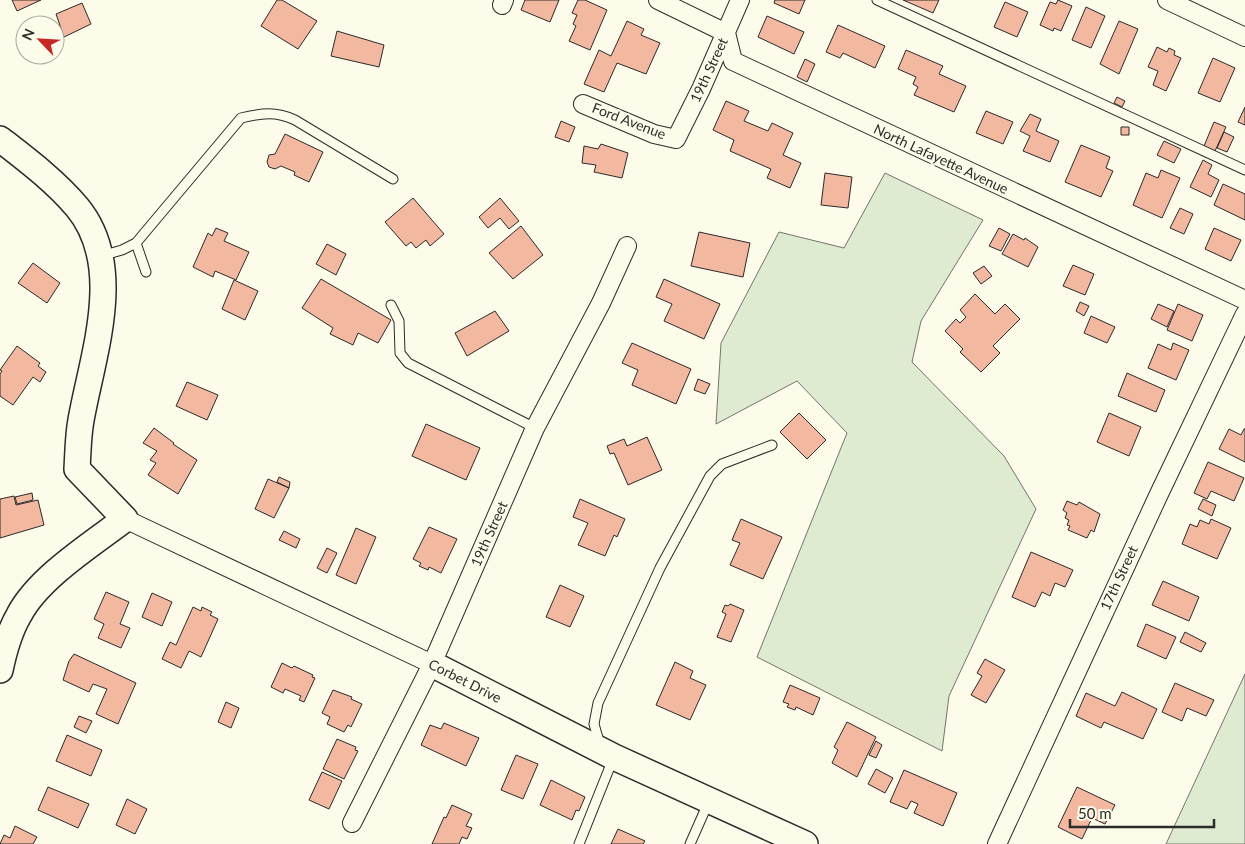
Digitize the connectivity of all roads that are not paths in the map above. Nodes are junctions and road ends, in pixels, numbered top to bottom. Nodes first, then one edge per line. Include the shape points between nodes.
1 (658, 0) edge
2 (740, 0) edge
3 (877, 0) edge
4 (1167, 0) edge
5 (726, 32) junction
6 (1245, 37) edge
7 (583, 104) dead end
8 (676, 138) joint
9 (0, 139) edge
10 (1245, 170) edge
11 (393, 179) dead end
12 (136, 243) junction
13 (626, 246) dead end
14 (101, 256) junction
15 (146, 272) dead end
16 (1245, 300) edge
17 (391, 305) dead end
18 (1245, 314) edge
19 (535, 428) junction
20 (772, 445) dead end
21 (125, 519) junction
22 (432, 664) junction
23 (0, 670) edge
24 (608, 753) junction
25 (710, 800) junction
26 (352, 823) dead end
27 (579, 844) edge
28 (690, 844) edge
29 (805, 844) edge
30 (997, 844) edge

1 - 5 street
2 - 5 street, 19th Street
3 - 10 lane
4 - 6 street
5 - 8 street, 19th Street
5 - 16 street, North Lafayette Avenue via 733,62
7 - 8 street, Ford Avenue via 654,134
9 - 14 street via 46,175 78,208
11 - 12 lane via 283,114 241,118
12 - 14 lane
12 - 15 lane
13 - 19 street, 19th Street via 601,303
14 - 21 street via 102,315 80,422 77,469
17 - 19 lane via 399,321 400,353 408,363
18 - 30 street, 17th Street
19 - 22 street, 19th Street
20 - 24 lane via 722,464 710,476 660,568 598,702 594,724
21 - 22 street, Corbet Drive
21 - 23 street via 38,589 19,614 6,642
22 - 24 street, Corbet Drive
22 - 26 street, 19th Street
24 - 25 street, Corbet Drive
24 - 27 lane
25 - 28 lane
25 - 29 street, Corbet Drive

